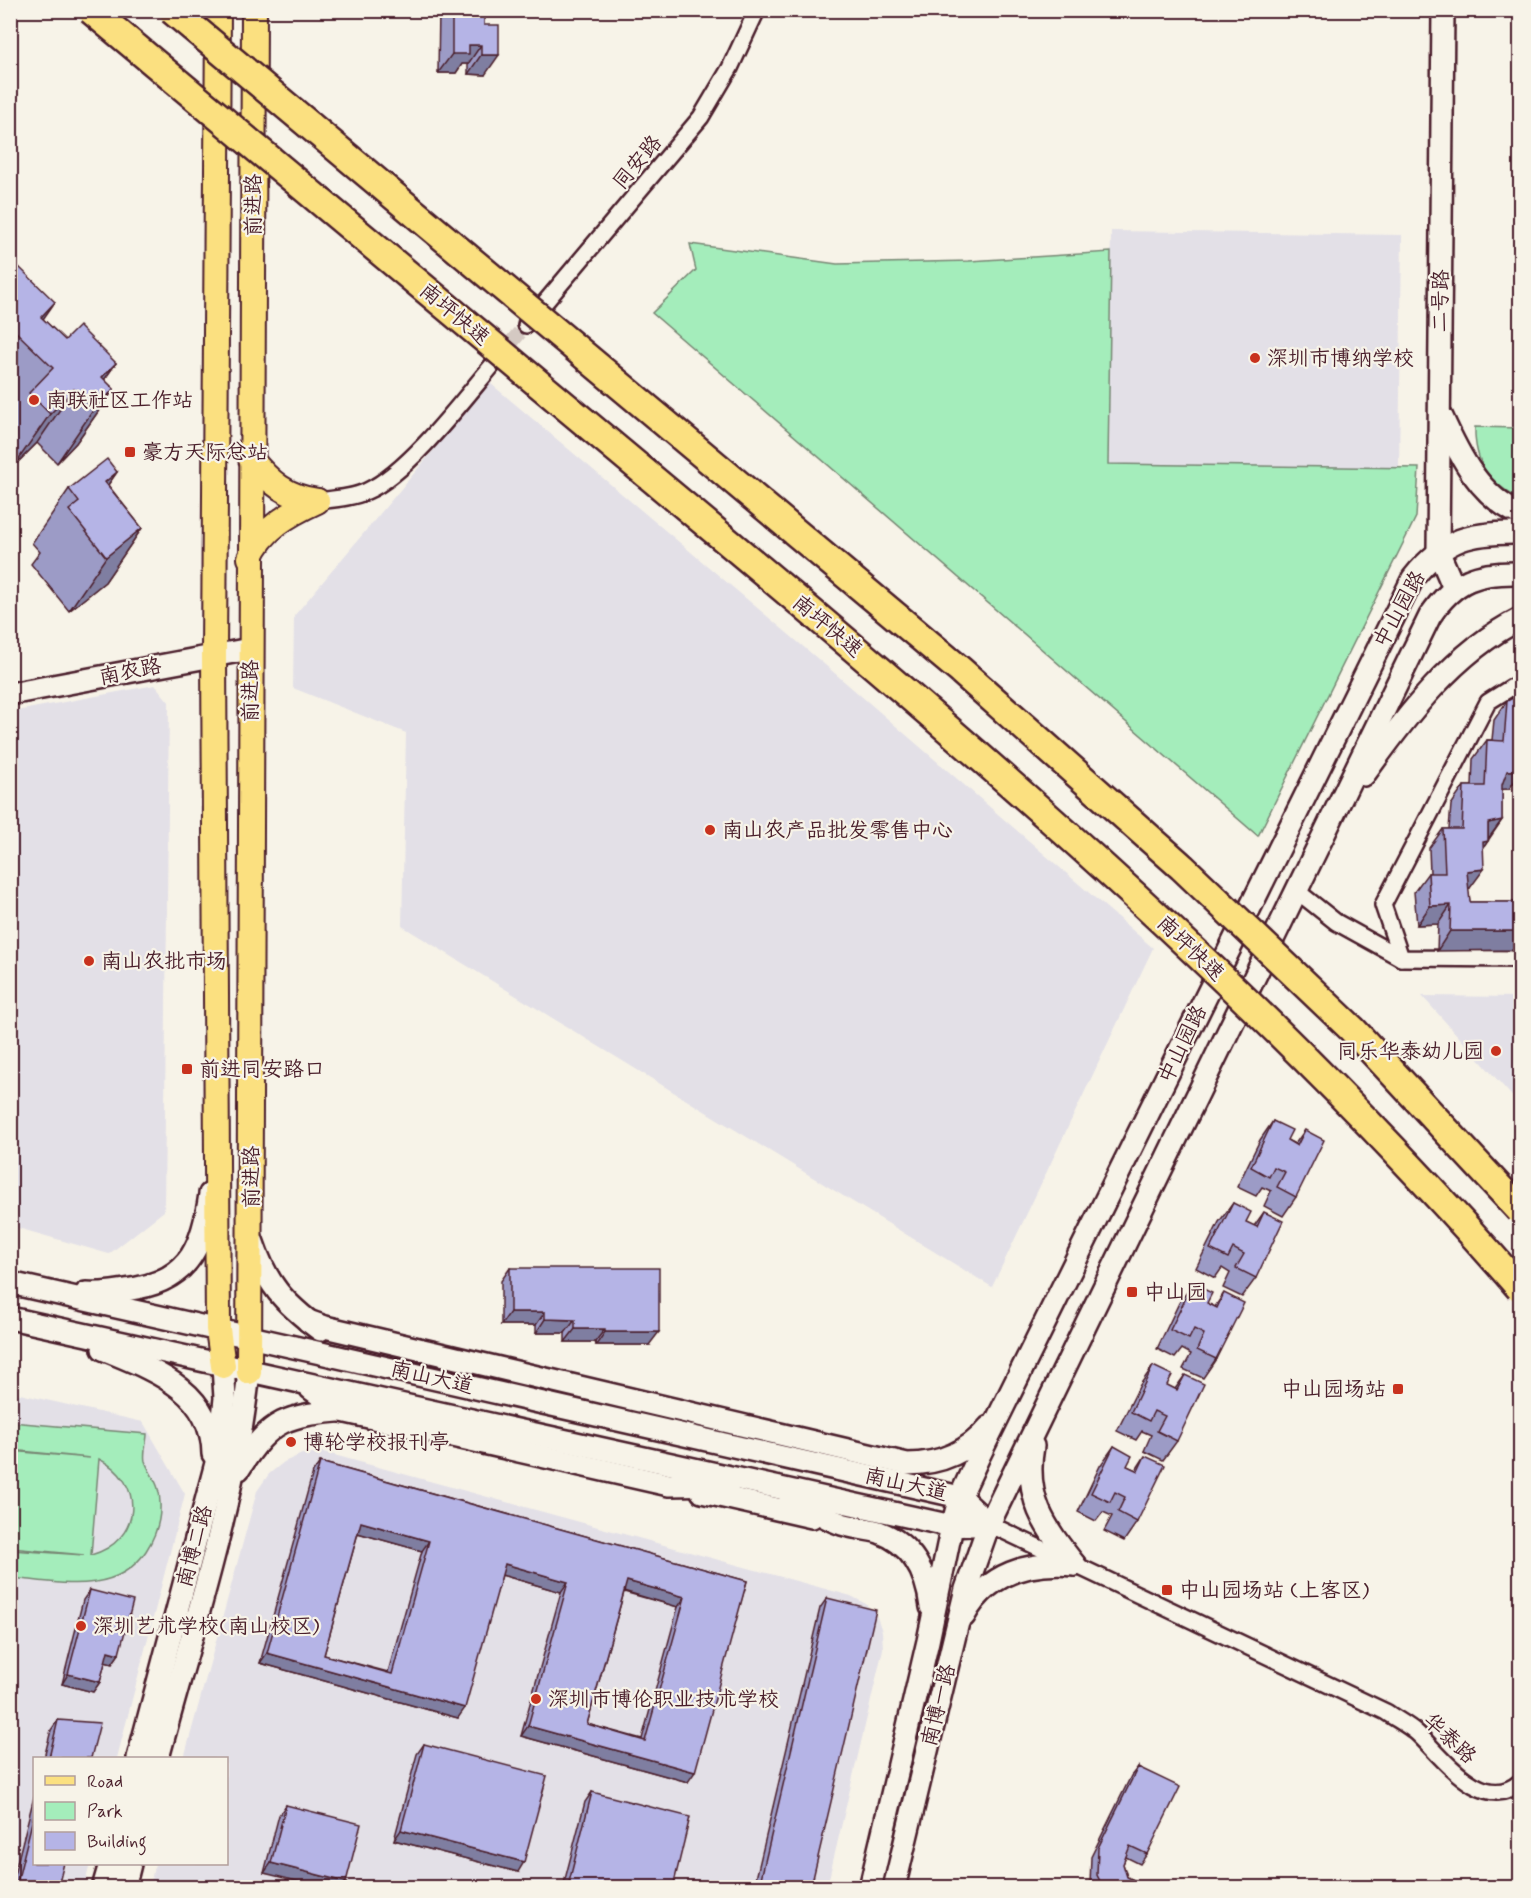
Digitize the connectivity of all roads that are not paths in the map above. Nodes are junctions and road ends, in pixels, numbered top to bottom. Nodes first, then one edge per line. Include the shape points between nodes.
1 (91, 10) edge
2 (172, 10) edge
3 (218, 10) edge
4 (254, 10) edge
5 (757, 10) edge
6 (1443, 10) edge
7 (526, 325) tunnel mouth
8 (510, 344) tunnel mouth
9 (1439, 411) junction
10 (251, 459) junction
11 (317, 501) junction
12 (1521, 514) edge
13 (1521, 533) edge
14 (1438, 551) junction
15 (250, 558) junction
16 (1521, 573) edge
17 (1454, 588) junction
18 (1521, 619) edge
19 (250, 649) junction
20 (214, 656) junction
21 (1521, 687) edge
22 (10, 694) edge
23 (1324, 835) junction
24 (1297, 891) junction
25 (1401, 958) junction
26 (1521, 959) edge
27 (217, 1150) junction
28 (1521, 1210) edge
29 (251, 1237) junction
30 (10, 1283) edge
31 (1521, 1288) edge
32 (47, 1291) junction
33 (10, 1318) edge
34 (308, 1321) junction
35 (47, 1326) junction
36 (218, 1329) junction
37 (251, 1336) junction
38 (419, 1350) junction
39 (363, 1362) junction
40 (223, 1366) junction
41 (249, 1372) junction
42 (303, 1383) junction
43 (402, 1405) junction
44 (653, 1405) junction
45 (342, 1411) junction
46 (1002, 1413) junction
47 (1036, 1428) junction
48 (795, 1438) junction
49 (727, 1444) junction
50 (908, 1464) junction
51 (222, 1479) junction
52 (763, 1483) junction
53 (669, 1485) junction
54 (960, 1497) junction
55 (839, 1523) junction
56 (989, 1524) junction
57 (952, 1526) junction
58 (1075, 1564) junction
59 (954, 1639) junction
60 (928, 1641) junction
61 (138, 1757) edge
62 (158, 1757) edge
63 (1521, 1782) edge
64 (109, 1865) edge
65 (130, 1865) edge
66 (103, 1887) edge
67 (124, 1887) edge
68 (870, 1887) edge
69 (894, 1887) edge

1 - 31 highway, 南坪快速, bridge via 927,708 1119,880 1322,1074
2 - 28 highway, bridge via 951,663 1182,867 1352,1029
3 - 20 main road, 前进路
4 - 10 main road, 前进路
5 - 7 street, 同安路 via 701,117
6 - 9 main road, 二号路
8 - 11 street via 413,457 386,481 366,492
9 - 12 main road via 1481,484 1493,498
9 - 14 main road, 二号路
10 - 11 main road via 284,492
10 - 15 main road, 前进路
11 - 15 main road via 283,518 256,545
13 - 14 main road, 中山园路 via 1471,535
14 - 17 main road, 二号路
14 - 46 main road, 中山园路 via 1401,598
15 - 19 main road, 前进路
16 - 17 main road, 中山园路 via 1483,574
17 - 23 main road, 中山园路 via 1430,616
18 - 23 main road via 1480,645 1434,687 1378,756
19 - 20 main road, 南农路
19 - 29 main road, 前进路
20 - 22 main road, 南农路
20 - 27 main road, 前进路
21 - 25 street via 1512,687 1488,702 1383,905
23 - 24 main road, 中山园路
24 - 25 street via 1336,922
24 - 47 main road, 中山园路
25 - 26 street
27 - 32 main road via 207,1219 184,1267 169,1279 127,1290
27 - 36 main road, 前进路
29 - 34 main road via 269,1283
29 - 37 main road, 前进路
30 - 32 main road, 南山大道
32 - 36 main road, 南山大道
33 - 35 main road, 南山大道
34 - 38 main road
34 - 39 main road
35 - 40 main road, 南山大道
35 - 51 main road via 153,1370 185,1390 208,1425
36 - 37 main road, 南山大道
36 - 40 main road, 前进路
37 - 39 main road, 南山大道
37 - 41 main road, 前进路
38 - 39 main road
38 - 44 main road
39 - 49 main road, 南山大道
40 - 41 main road, 南山大道
40 - 51 main road, 南博二路
41 - 42 main road, 南山大道
41 - 51 main road, 南博二路 via 242,1430
42 - 43 main road, 南山大道
42 - 45 main road
43 - 45 main road
43 - 52 main road, 南山大道
44 - 48 main road
44 - 49 main road
45 - 51 main road via 313,1412 274,1426
45 - 53 main road
46 - 50 main road via 980,1437 945,1460
46 - 54 main road, 中山园路
47 - 56 main road, 中山园路
47 - 58 main road via 1030,1462 1036,1506 1051,1534
48 - 49 main road
48 - 50 main road
49 - 54 main road, 南山大道
50 - 54 main road
51 - 61 main road, 南博二路
51 - 62 main road, 南博二路
52 - 53 main road
52 - 55 main road
52 - 57 main road, 南山大道
53 - 55 main road
54 - 56 main road, 南山大道
54 - 57 main road, 中山园路
55 - 60 main road via 879,1532 897,1541 919,1565 931,1606
56 - 57 main road, 南山大道
56 - 58 street, 华泰路
56 - 59 main road, 南博一路 via 966,1589
57 - 60 main road, 中山园路
58 - 59 main road via 1035,1565 993,1580 977,1596
58 - 63 street, 华泰路 via 1386,1712 1415,1732 1469,1785 1487,1791 1513,1789
59 - 69 main road, 南博一路
60 - 68 main road
64 - 66 main road
65 - 67 main road

